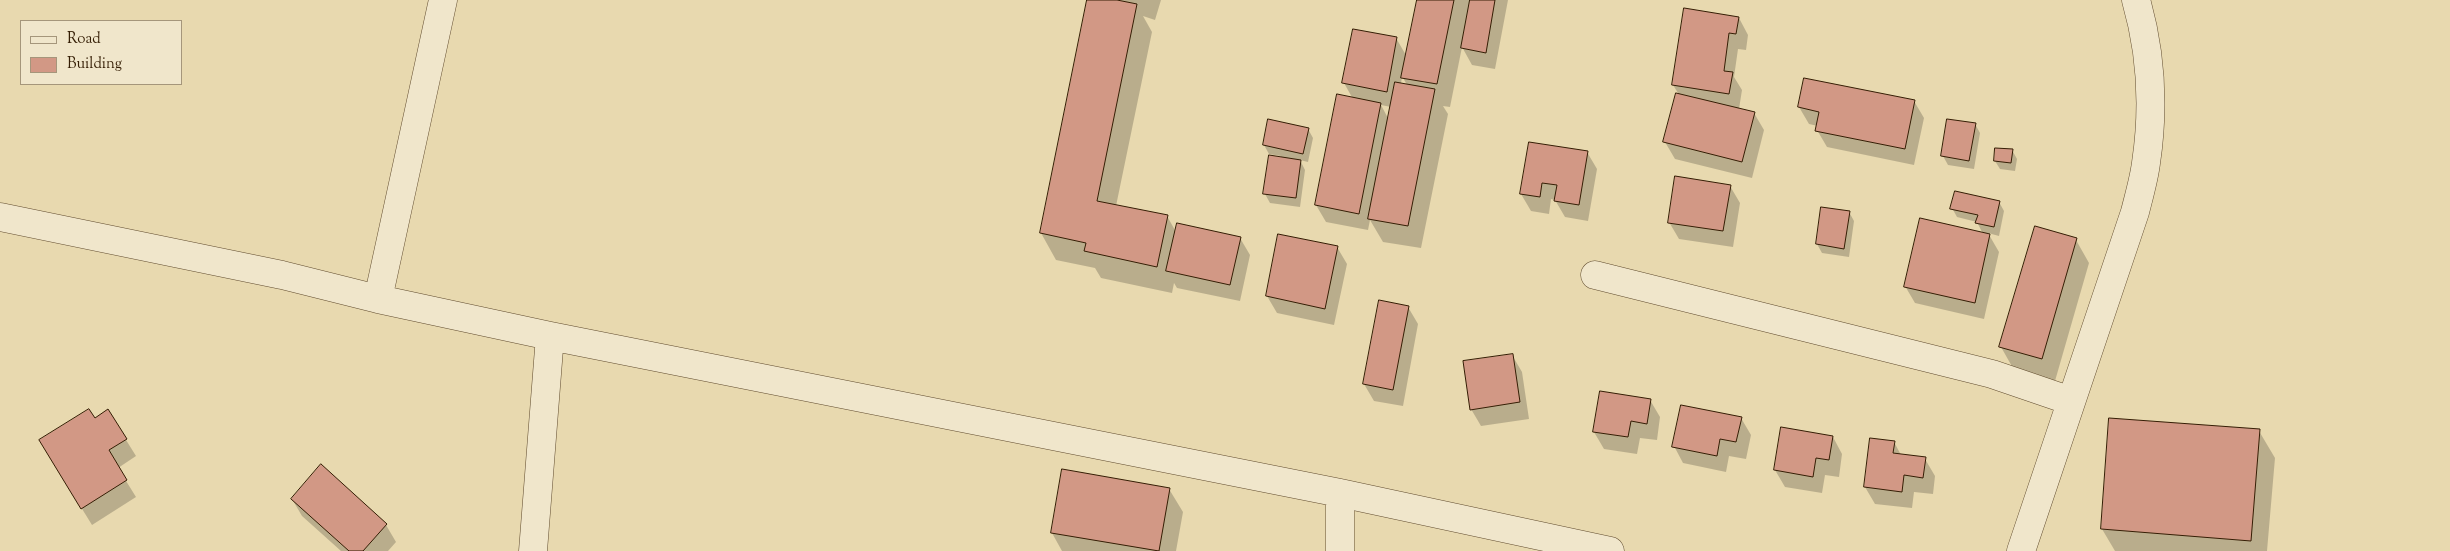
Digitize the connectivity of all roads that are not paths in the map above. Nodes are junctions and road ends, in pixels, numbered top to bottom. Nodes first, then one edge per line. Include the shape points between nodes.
1 (443, 0) edge
2 (2136, 0) edge
3 (0, 218) edge
4 (1596, 276) dead end
5 (378, 299) junction
6 (550, 336) junction
7 (2071, 401) junction
8 (1340, 492) junction
9 (533, 551) edge
10 (1340, 551) edge
11 (1610, 551) edge
12 (2021, 551) edge

1 - 5 street
2 - 7 street via 2145,31 2150,106 2146,164 2135,212
3 - 5 street via 282,275
4 - 7 street via 1992,374
5 - 6 street
6 - 8 street
6 - 9 street
7 - 12 street
8 - 10 street
8 - 11 street

